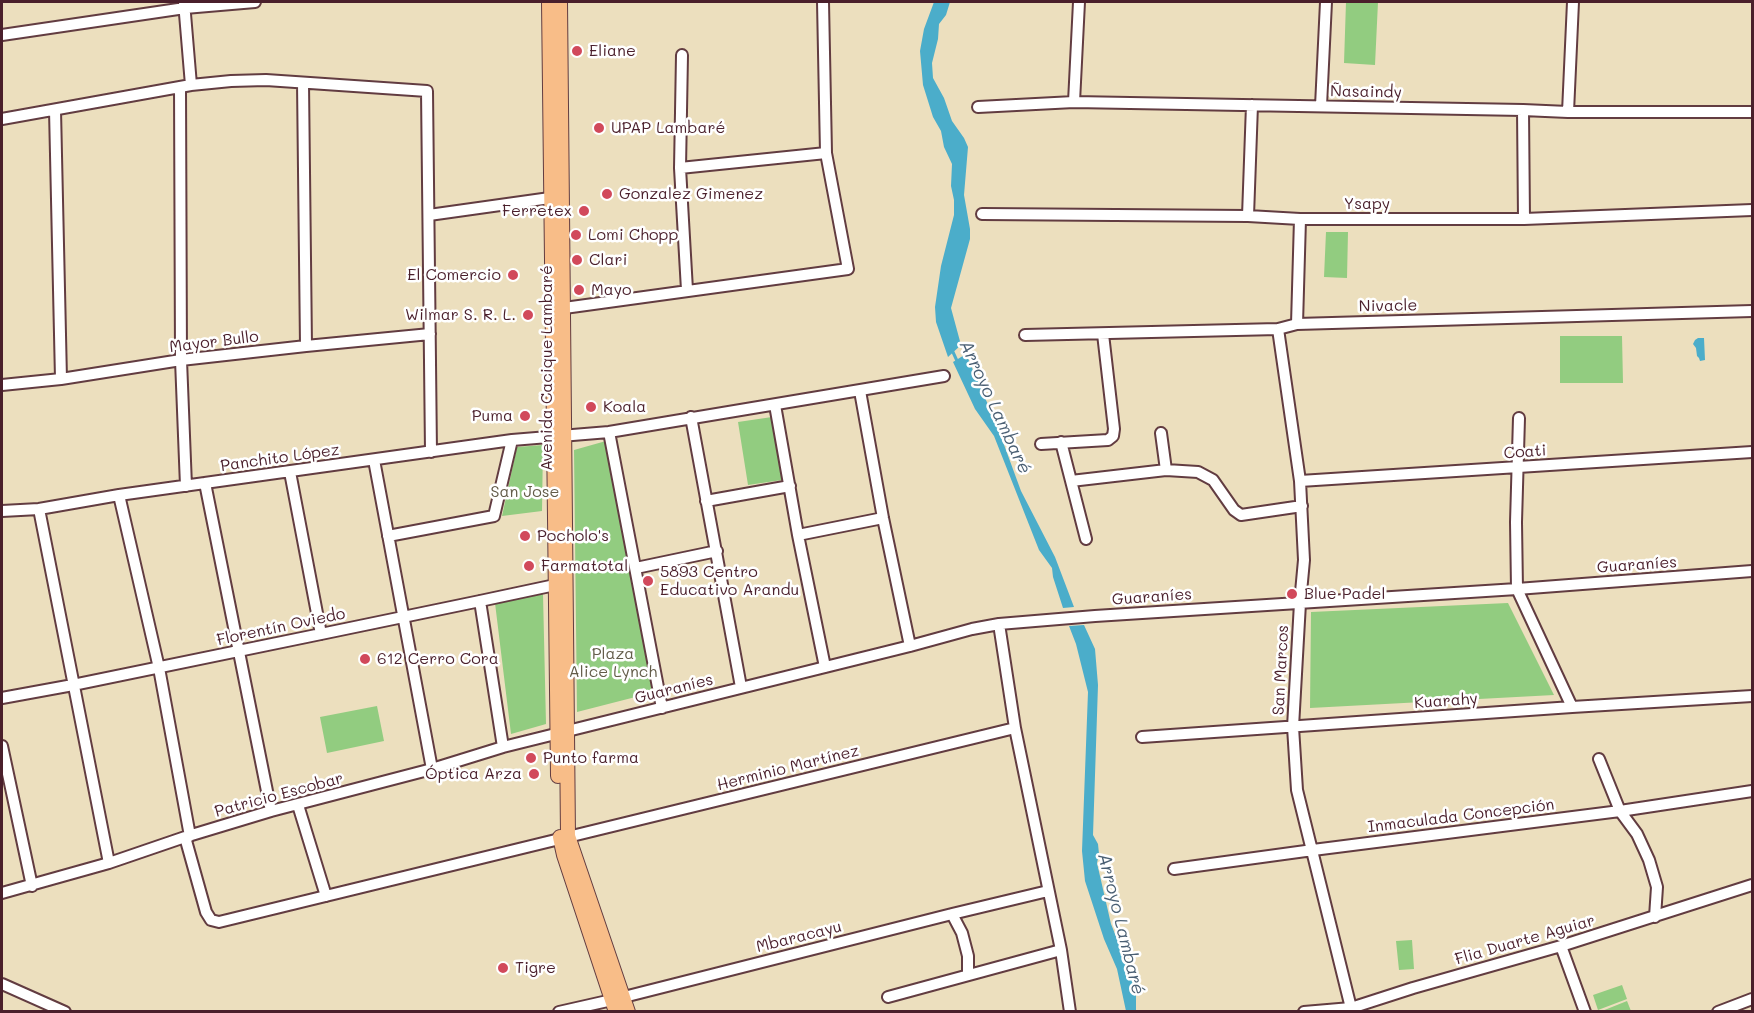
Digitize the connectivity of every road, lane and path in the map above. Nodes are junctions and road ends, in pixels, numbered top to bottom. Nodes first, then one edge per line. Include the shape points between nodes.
1 (255, 2) edge
2 (549, 2) edge
3 (560, 2) edge
4 (823, 2) edge
5 (1079, 2) edge
6 (1326, 2) edge
7 (1573, 2) edge
8 (184, 5) edge
9 (2, 35) edge
10 (682, 55) dead end
11 (303, 82) junction
12 (185, 86) junction
13 (1074, 102) junction
14 (1252, 105) junction
15 (978, 106) dead end
16 (1321, 106) junction
17 (55, 110) junction
18 (1523, 110) junction
19 (1568, 112) junction
20 (1752, 112) edge
21 (2, 119) edge
22 (826, 153) junction
23 (680, 168) junction
24 (557, 197) junction
25 (1752, 210) edge
26 (982, 214) dead end
27 (429, 215) junction
28 (1248, 216) junction
29 (1300, 219) junction
30 (1524, 219) junction
31 (687, 290) junction
32 (558, 308) junction
33 (1752, 310) edge
34 (1297, 324) junction
35 (1278, 329) junction
36 (430, 334) junction
37 (1103, 334) junction
38 (1025, 335) dead end
39 (306, 346) junction
40 (181, 360) junction
41 (944, 376) dead end
42 (61, 379) junction
43 (2, 385) edge
44 (860, 391) junction
45 (775, 405) junction
46 (691, 417) junction
47 (1519, 418) dead end
48 (609, 432) junction
49 (1161, 433) dead end
50 (559, 436) junction
51 (512, 440) junction
52 (1061, 442) junction
53 (1041, 444) dead end
54 (431, 452) junction
55 (1752, 452) edge
56 (374, 460) junction
57 (1517, 467) junction
58 (1166, 470) junction
59 (290, 472) junction
60 (1300, 481) junction
61 (1071, 482) junction
62 (204, 483) junction
63 (186, 486) junction
64 (790, 486) junction
65 (119, 495) junction
66 (706, 501) junction
67 (1302, 506) junction
68 (39, 509) junction
69 (2, 512) edge
70 (883, 518) junction
71 (798, 534) junction
72 (388, 536) junction
73 (1086, 539) dead end
74 (717, 551) junction
75 (636, 568) junction
76 (1752, 572) edge
77 (560, 582) junction
78 (1517, 590) junction
79 (480, 601) junction
80 (1300, 603) junction
81 (403, 617) junction
82 (999, 624) junction
83 (321, 634) junction
84 (910, 646) junction
85 (240, 651) junction
86 (825, 667) junction
87 (159, 668) junction
88 (73, 686) junction
89 (741, 687) junction
90 (1752, 696) edge
91 (2, 698) edge
92 (1572, 707) junction
93 (662, 708) junction
94 (1293, 727) junction
95 (1015, 728) junction
96 (561, 733) junction
97 (1142, 737) dead end
98 (2, 746) edge
99 (503, 747) junction
100 (1599, 759) dead end
101 (432, 769) junction
102 (1752, 791) edge
103 (298, 805) junction
104 (271, 811) junction
105 (1620, 811) junction
106 (188, 836) junction
107 (564, 838) junction
108 (1313, 849) junction
109 (109, 863) junction
110 (1174, 869) dead end
111 (1752, 885) edge
112 (32, 886) junction
113 (1048, 891) junction
114 (2, 893) edge
115 (326, 896) junction
116 (952, 914) junction
117 (1655, 917) junction
118 (1561, 946) junction
119 (1060, 950) junction
120 (968, 974) junction
121 (2, 984) edge
122 (888, 997) dead end
123 (1752, 999) edge
124 (617, 1003) edge
125 (1351, 1008) junction
126 (1735, 1009) edge
127 (65, 1011) edge
128 (559, 1011) edge
129 (628, 1011) edge
130 (1070, 1011) edge
131 (1304, 1011) edge
132 (1585, 1011) edge
133 (1718, 1011) edge

1 - 8 street
2 - 24 main road, Avenida Cacique Lambaré
3 - 24 main road, Avenida Cacique Lambaré
4 - 22 street
5 - 13 street
6 - 16 street
7 - 19 street
8 - 9 street
8 - 12 street
10 - 23 street
11 - 12 street via 266,80
11 - 27 street via 427,91
11 - 39 street
12 - 17 street
12 - 40 street
13 - 14 street, Ñasaindy
13 - 15 street, Ñasaindy
14 - 16 street, Ñasaindy
14 - 28 street
16 - 18 street, Ñasaindy
17 - 21 street
17 - 42 street
18 - 19 street, Ñasaindy
18 - 30 street
19 - 20 street, Ñasaindy
22 - 23 street
22 - 31 street via 848,269
23 - 31 street
24 - 27 street
24 - 32 main road, Avenida Cacique Lambaré
25 - 30 street, Ysapy
26 - 28 street, Ysapy
27 - 36 street
28 - 29 street, Ysapy
29 - 30 street, Ysapy
29 - 34 street
31 - 32 street
32 - 50 main road, Avenida Cacique Lambaré
33 - 34 street, Nivacle
34 - 35 street, Nivacle
35 - 37 street, Nivacle
35 - 60 street, San Marcos
36 - 39 street, Mayor Bullo
36 - 54 street
37 - 38 street, Nivacle
37 - 52 street via 1113,435 1108,440
39 - 40 street, Mayor Bullo
40 - 42 street, Mayor Bullo
40 - 63 street
41 - 44 street, Panchito López
42 - 43 street, Mayor Bullo
44 - 45 street, Panchito López
44 - 70 street
45 - 46 street, Panchito López
45 - 64 street
46 - 48 street, Panchito López
46 - 66 street
47 - 57 street
48 - 50 street, Panchito López
48 - 75 street
49 - 58 street
50 - 51 street, Panchito López
50 - 77 main road, Avenida Cacique Lambaré
51 - 54 street, Panchito López
51 - 72 street via 494,516
52 - 53 street
52 - 61 street
54 - 56 street, Panchito López
55 - 57 street, Coati
56 - 59 street, Panchito López
56 - 72 street
57 - 60 street, Coati
57 - 78 street
58 - 61 street
58 - 67 street via 1198,472 1213,480 1241,515
59 - 62 street, Panchito López
59 - 83 street
60 - 67 street, San Marcos
61 - 73 street
62 - 63 street, Panchito López
62 - 85 street
63 - 65 street, Panchito López
64 - 66 street
64 - 71 street
65 - 68 street, Panchito López
65 - 87 street
66 - 74 street
67 - 80 street, San Marcos via 1304,560
68 - 69 street, Panchito López
68 - 88 street
70 - 71 street
70 - 84 street
71 - 86 street
72 - 81 street
74 - 75 street
74 - 89 street
75 - 93 street
76 - 78 street, Guaraníes
77 - 79 street, Florentín Oviedo
77 - 96 main road, Avenida Cacique Lambaré
78 - 80 street, Guaraníes
78 - 92 street
79 - 81 street, Florentín Oviedo
79 - 99 street
80 - 82 street, Guaraníes
80 - 94 street, San Marcos
81 - 83 street, Florentín Oviedo
81 - 101 street
82 - 84 street, Guaraníes
82 - 95 street
83 - 85 street, Florentín Oviedo
84 - 86 street, Guaraníes
85 - 87 street, Florentín Oviedo
85 - 104 street
86 - 89 street, Guaraníes
87 - 88 street, Florentín Oviedo
87 - 106 street
88 - 91 street, Florentín Oviedo
88 - 109 street
89 - 93 street, Guaraníes
90 - 92 street, Kuarahy
92 - 94 street, Kuarahy
93 - 96 street, Guaraníes
94 - 97 street, Kuarahy
94 - 108 street, San Marcos via 1297,790
95 - 107 street, Herminio Martínez
95 - 113 street
96 - 99 street, Patricio Escobar
96 - 107 main road, Avenida Cacique Lambaré
98 - 112 street
99 - 101 street, Patricio Escobar
100 - 105 street
101 - 103 street, Patricio Escobar
102 - 105 street, Inmaculada Concepción
103 - 104 street, Patricio Escobar
103 - 115 street
104 - 106 street, Patricio Escobar
105 - 108 street, Inmaculada Concepción
105 - 117 street via 1649,860 1657,887
106 - 109 street, Patricio Escobar
106 - 115 street, Herminio Martínez via 208,918 219,922
107 - 115 street, Herminio Martínez
107 - 124 main road, Avenida Cacique Lambaré
108 - 110 street, Inmaculada Concepción
108 - 125 street, San Marcos
109 - 112 street, Patricio Escobar
111 - 117 street, Flia Duarte Aguiar
112 - 114 street, Patricio Escobar
113 - 116 street, Mbaracayu
113 - 119 street
116 - 120 street via 962,933
116 - 124 street, Mbaracayu
117 - 118 street, Flia Duarte Aguiar
118 - 125 street, Flia Duarte Aguiar
118 - 132 street
119 - 120 street
119 - 130 street
120 - 122 street
121 - 127 street
123 - 126 street
124 - 128 street, Mbaracayu
124 - 129 main road, Avenida Cacique Lambaré
125 - 131 street, Flia Duarte Aguiar
126 - 133 street

